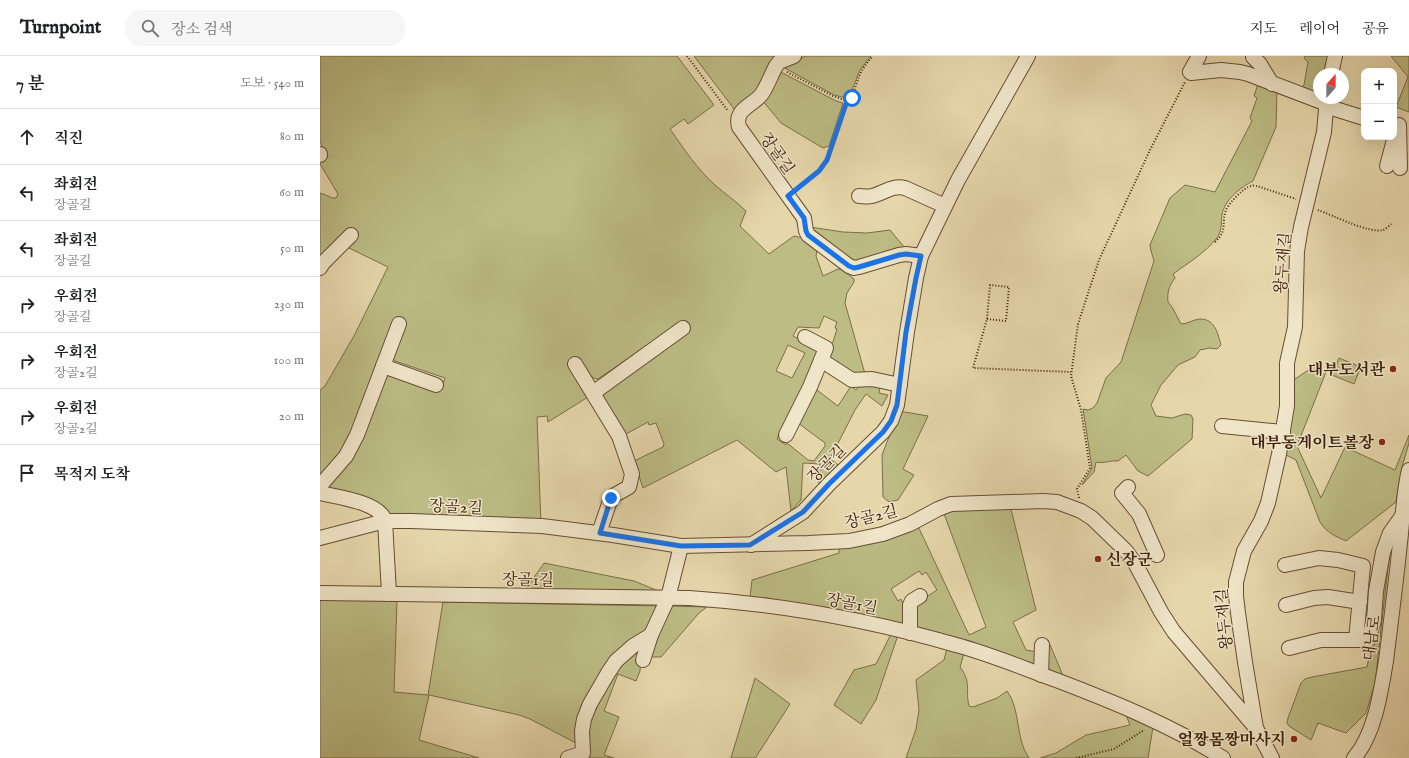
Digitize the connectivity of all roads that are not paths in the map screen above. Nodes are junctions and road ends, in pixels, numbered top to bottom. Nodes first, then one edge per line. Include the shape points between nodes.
1 (794, 56) edge
2 (1028, 56) edge
3 (1198, 56) edge
4 (1335, 56) edge
5 (1253, 57) edge
6 (1332, 68) edge
7 (1272, 84) junction
8 (1313, 97) edge
9 (1327, 104) edge
10 (1329, 104) edge
11 (1361, 117) edge
12 (1401, 125) edge
13 (1394, 167) dead end
14 (859, 196) dead end
15 (945, 206) junction
16 (351, 235) dead end
17 (921, 256) junction
18 (320, 268) edge
19 (399, 324) dead end
20 (683, 328) dead end
21 (805, 337) dead end
22 (821, 360) junction
23 (575, 364) dead end
24 (383, 366) junction
25 (436, 385) dead end
26 (900, 385) junction
27 (593, 393) junction
28 (1222, 426) dead end
29 (1283, 432) junction
30 (786, 435) dead end
31 (1409, 470) edge
32 (320, 486) edge
33 (1128, 487) dead end
34 (320, 493) edge
35 (1402, 516) junction
36 (384, 521) junction
37 (600, 533) junction
38 (320, 538) edge
39 (750, 545) junction
40 (681, 546) junction
41 (1128, 554) junction
42 (1285, 565) dead end
43 (320, 593) edge
44 (389, 594) junction
45 (920, 596) dead end
46 (668, 598) junction
47 (1360, 602) junction
48 (1286, 605) dead end
49 (910, 633) junction
50 (651, 635) junction
51 (1356, 640) junction
52 (1042, 645) dead end
53 (1289, 648) dead end
54 (643, 660) dead end
55 (1042, 675) junction
56 (1256, 728) junction
57 (583, 755) edge
58 (568, 758) edge
59 (1223, 758) edge
60 (1272, 758) edge
61 (1354, 758) edge

1 - 17 street, 장골길 via 779,62 762,94 742,110 739,115 739,127 804,218 808,235 849,266 859,267 906,254
2 - 15 street, 장골길
3 - 7 street via 1191,74 1221,70 1240,72
4 - 6 street
5 - 7 street
7 - 8 street
9 - 29 street, 왕두재길 via 1324,132 1297,251 1295,327 1287,363 1287,406
10 - 11 street via 1332,108
12 - 13 street
14 - 15 street via 871,196 899,186
15 - 17 street, 장골길
16 - 18 street
17 - 26 street, 장골길 via 906,332
19 - 24 street
20 - 27 street
21 - 22 street via 826,348
22 - 26 street via 852,380 872,379
22 - 30 street
23 - 27 street
24 - 25 street
24 - 32 street via 358,435 338,466
26 - 39 street, 장골길 via 897,405 891,421 883,432 803,512
27 - 37 street via 619,436 632,474 629,487 611,498
28 - 29 street
29 - 56 street, 왕두재길 via 1268,503 1244,551 1236,582 1240,627
31 - 35 street, 대남로
33 - 41 street via 1122,493 1139,514 1154,549
34 - 36 street via 361,502 380,512
35 - 51 street, 대남로 via 1390,533 1383,552 1374,620 1368,640
35 - 61 street, 대남로 via 1383,681 1370,729
36 - 37 street, 장골2길 via 542,526
36 - 38 street
36 - 44 street
37 - 40 street, 장골2길
39 - 40 street, 장골2길
39 - 41 street, 장골2길 via 849,541 910,524 951,504 1043,501 1057,502 1081,511 1092,518
40 - 46 street
41 - 56 street, 장골2길 via 1174,632
42 - 47 street, 대남로 via 1319,558 1363,566
43 - 44 street, 장골1길
44 - 46 street, 장골1길
45 - 49 street via 910,605
46 - 49 street, 장골1길 via 729,601 784,608
46 - 50 street
47 - 48 street, 대남로 via 1328,597
47 - 51 street, 대남로
49 - 55 street, 장골1길 via 958,645
50 - 54 street
50 - 57 street via 625,653 608,673 590,704 582,731
51 - 53 street, 대남로 via 1321,640
52 - 55 street
55 - 59 street, 장골1길 via 1153,720
56 - 60 street, 왕두재길
57 - 58 street

